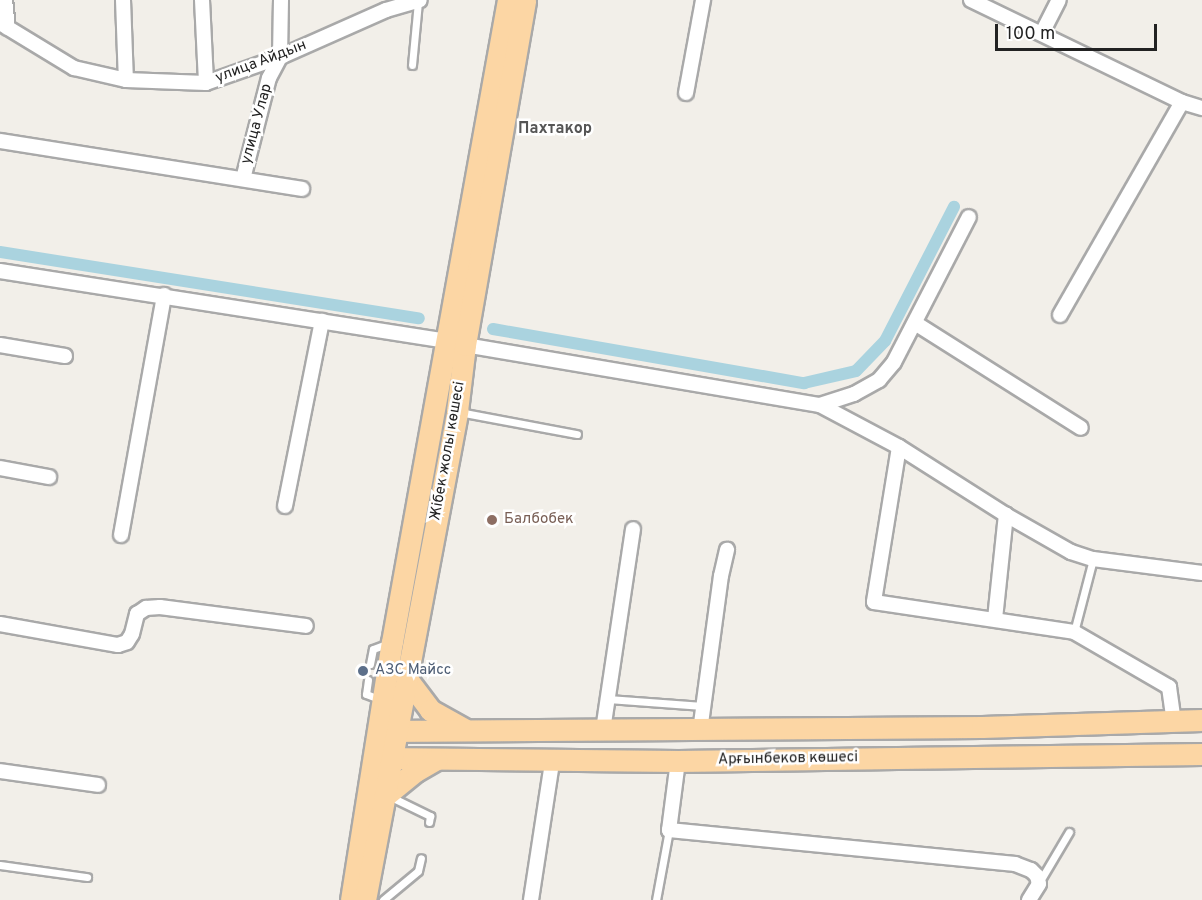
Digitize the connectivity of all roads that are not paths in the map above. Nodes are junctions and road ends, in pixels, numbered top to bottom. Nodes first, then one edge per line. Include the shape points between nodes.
1 (5, 0) edge
2 (123, 0) edge
3 (202, 0) edge
4 (281, 0) edge
5 (419, 0) edge
6 (508, 0) edge
7 (525, 0) edge
8 (704, 0) edge
9 (971, 0) edge
10 (1059, 0) edge
11 (4, 25) edge
12 (1042, 33) junction
13 (280, 57) junction
14 (412, 66) dead end
15 (126, 80) junction
16 (206, 83) junction
17 (686, 93) dead end
18 (1182, 102) junction
19 (1202, 108) edge
20 (0, 141) edge
21 (243, 179) junction
22 (302, 189) dead end
23 (969, 216) dead end
24 (0, 271) edge
25 (164, 295) junction
26 (1060, 315) dead end
27 (322, 321) junction
28 (915, 323) junction
29 (456, 343) junction
30 (0, 345) edge
31 (65, 356) dead end
32 (820, 405) junction
33 (458, 411) junction
34 (1081, 428) dead end
35 (577, 434) dead end
36 (898, 447) junction
37 (0, 468) edge
38 (49, 477) dead end
39 (285, 506) dead end
40 (1006, 515) junction
41 (633, 528) dead end
42 (121, 535) dead end
43 (727, 550) dead end
44 (1093, 558) junction
45 (1202, 573) edge
46 (995, 619) junction
47 (0, 624) edge
48 (306, 626) dead end
49 (1074, 632) junction
50 (392, 642) junction
51 (370, 664) dead end
52 (406, 678) junction
53 (368, 680) dead end
54 (608, 699) junction
55 (382, 700) junction
56 (703, 706) junction
57 (1202, 720) edge
58 (1174, 721) junction
59 (982, 728) junction
60 (603, 730) junction
61 (700, 730) junction
62 (387, 731) junction
63 (467, 731) junction
64 (1202, 754) edge
65 (980, 756) junction
66 (383, 758) junction
67 (437, 759) junction
68 (678, 761) junction
69 (552, 762) junction
70 (0, 771) edge
71 (98, 785) dead end
72 (386, 795) junction
73 (429, 822) dead end
74 (669, 830) junction
75 (1069, 832) dead end
76 (421, 858) dead end
77 (0, 865) edge
78 (87, 877) dead end
79 (1039, 884) junction
80 (351, 900) edge
81 (365, 900) edge
82 (383, 900) edge
83 (531, 900) edge
84 (657, 900) edge
85 (1029, 900) edge

1 - 11 street
2 - 15 street
3 - 16 street
4 - 13 street, улица Улар
5 - 13 street, улица Айдын via 386,10
5 - 14 lane
6 - 29 main road, Жібек жолы көшесі
7 - 29 main road, Жібек жолы көшесі
8 - 17 street
9 - 12 street
10 - 12 street
11 - 15 street, улица Айдын via 74,68
12 - 18 street
13 - 16 street, улица Айдын
13 - 21 street, улица Улар via 269,78
15 - 16 street, улица Айдын
18 - 19 street
18 - 26 street
20 - 21 street
21 - 22 street
23 - 28 street
24 - 25 street
25 - 27 street
25 - 42 street
27 - 29 street
27 - 39 street
28 - 32 street via 894,362 879,380 854,394
28 - 34 street
29 - 32 street
29 - 33 main road, Жібек жолы көшесі
29 - 50 main road, Жібек жолы көшесі
30 - 31 street
32 - 36 street
33 - 35 lane
33 - 52 main road, Жібек жолы көшесі
36 - 40 street
36 - 46 street via 874,602
37 - 38 street
40 - 44 street via 1071,552
40 - 46 street
41 - 54 street
43 - 56 street
44 - 45 street
44 - 49 lane
46 - 49 street
47 - 48 street via 118,645 127,642 132,634 137,614 160,606
49 - 58 street via 1169,687
50 - 51 lane via 373,649
50 - 55 main road, Жібек жолы көшесі
52 - 62 main road, Жібек жолы көшесі
52 - 63 main road via 430,710
53 - 55 lane via 366,694
54 - 56 lane
54 - 60 street
55 - 62 main road, Жібек жолы көшесі
56 - 61 street
57 - 58 main road, Арғынбеков көшесі
58 - 59 main road, Арғынбеков көшесі
59 - 61 main road, Арғынбеков көшесі
59 - 65 main road
60 - 61 main road, Арғынбеков көшесі
60 - 63 main road, Арғынбеков көшесі
62 - 63 main road, Арғынбеков көшесі
62 - 66 main road, Жібек жолы көшесі
64 - 65 main road, Арғынбеков көшесі
65 - 68 main road, Арғынбеков көшесі
66 - 67 main road, Арғынбеков көшесі
66 - 72 main road, Жібек жолы көшесі
66 - 80 main road, Жібек жолы көшесі
67 - 69 main road, Арғынбеков көшесі
67 - 72 main road
68 - 69 main road, Арғынбеков көшесі
68 - 74 street
69 - 83 street
70 - 71 street
72 - 73 lane via 430,816
72 - 81 main road, Жібек жолы көшесі
74 - 79 street via 1015,864 1031,870
74 - 84 lane
75 - 79 lane
76 - 82 lane via 418,871
77 - 78 lane
79 - 85 street

